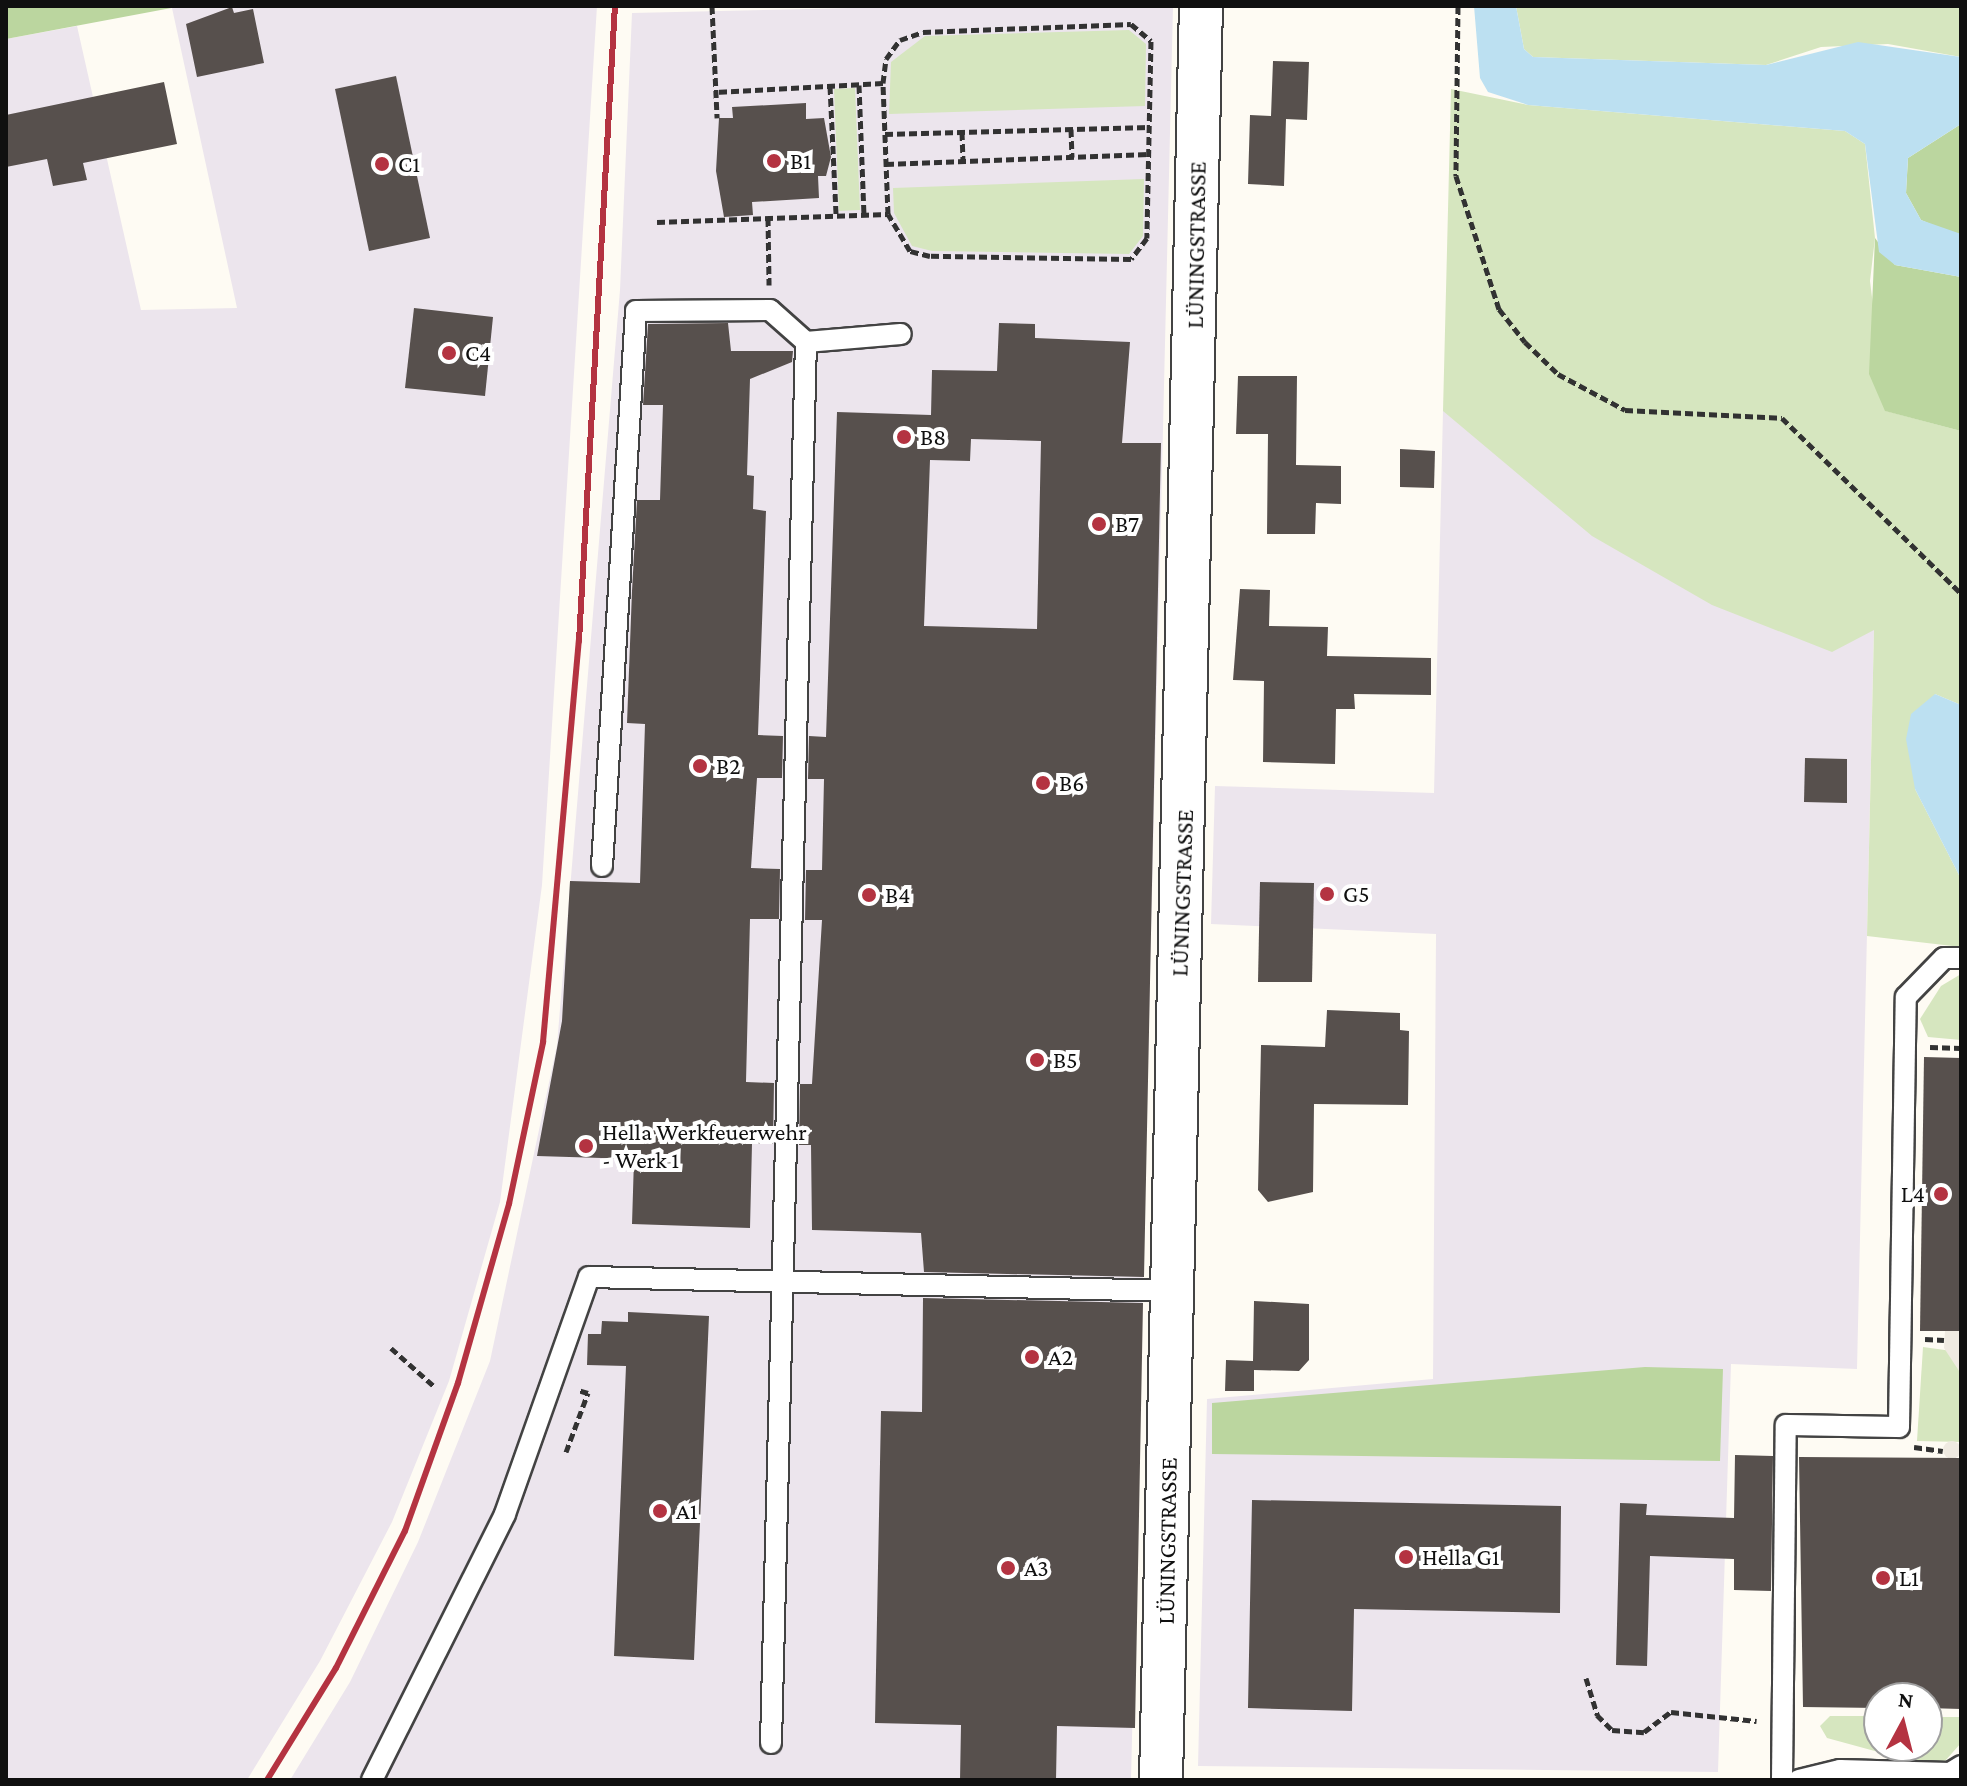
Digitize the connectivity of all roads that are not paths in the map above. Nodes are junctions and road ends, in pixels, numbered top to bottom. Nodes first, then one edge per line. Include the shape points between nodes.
1 (1201, 6) edge
2 (901, 334) dead end
3 (806, 342) junction
4 (602, 866) dead end
5 (1961, 958) edge
6 (782, 1282) junction
7 (1173, 1291) junction
8 (771, 1743) dead end
9 (1961, 1766) edge
10 (372, 1780) edge
11 (1161, 1780) edge
12 (1782, 1780) edge
13 (1799, 1780) edge

1 - 7 street, LÜNINGSTRASSE
2 - 3 lane
3 - 4 lane via 770,310 636,311
3 - 6 lane
5 - 12 lane via 1944,958 1906,997 1899,1427 1786,1425
6 - 7 lane
6 - 8 lane
6 - 10 lane via 589,1277 505,1514
7 - 11 street, LÜNINGSTRASSE
9 - 13 lane via 1950,1773 1840,1770

